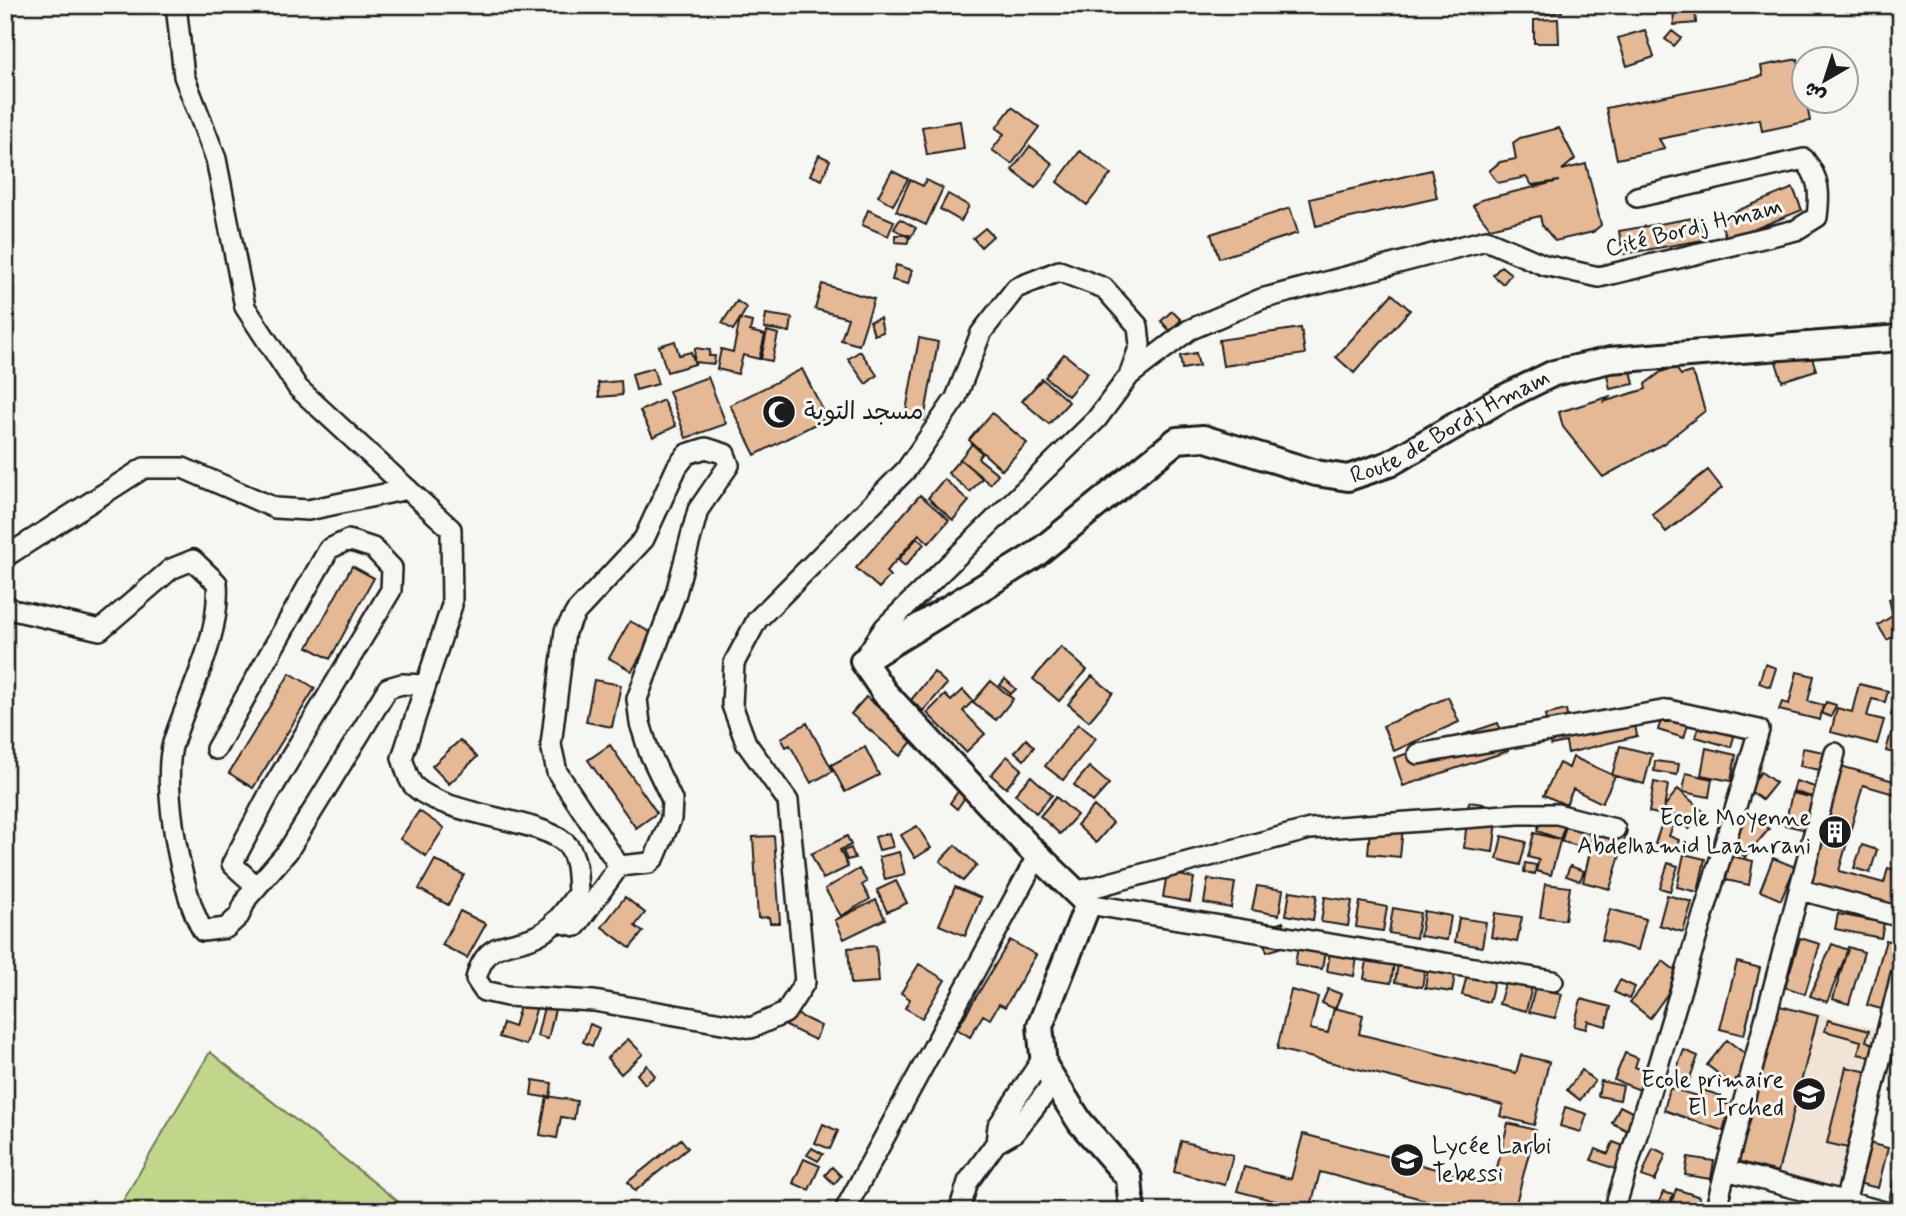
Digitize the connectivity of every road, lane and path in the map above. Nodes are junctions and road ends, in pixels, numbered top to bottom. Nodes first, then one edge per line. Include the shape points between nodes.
1 (176, 5) edge
2 (1637, 197) dead end
3 (1901, 338) edge
4 (1129, 376) junction
5 (408, 489) junction
6 (5, 557) edge
7 (5, 604) edge
8 (863, 661) junction
9 (425, 685) junction
10 (216, 749) dead end
11 (1835, 753) dead end
12 (1418, 754) dead end
13 (1615, 829) dead end
14 (1038, 855) junction
15 (619, 866) junction
16 (257, 887) junction
17 (1801, 890) junction
18 (1082, 898) junction
19 (1901, 917) edge
20 (555, 921) junction
21 (1901, 975) edge
22 (1553, 981) dead end
23 (1044, 1058) junction
24 (1055, 1082) junction
25 (996, 1143) junction
26 (1726, 1170) junction
27 (847, 1206) dead end
28 (1844, 1206) edge
29 (959, 1211) edge
30 (1132, 1211) edge
31 (1614, 1211) edge
32 (1715, 1211) edge
33 (1881, 1211) edge

1 - 5 street via 184,76 216,159 246,307 298,388
2 - 4 street, Cité Bordj Hmam via 1804,159 1818,177 1820,195 1817,217 1796,230 1599,277 1544,265 1486,240 1261,299 1189,330
3 - 8 main road, Route de Bordj Hmam via 1610,359 1554,373 1389,464 1348,478 1315,474 1203,438 1177,440 1035,555
4 - 8 street via 1096,420 885,627
4 - 20 street via 1140,345 1138,326 1104,288 1059,271 1016,288 981,333 956,398 906,470 776,601 734,663 732,705 746,743 788,802 806,982 785,1013 751,1028 594,1001 493,994 479,986 480,962 489,953 544,932
5 - 6 street via 308,510 275,508 183,468 144,468
5 - 9 street via 451,529 452,605
7 - 16 street via 13,610 100,630 171,569 193,560 217,583 214,627 172,747 170,795 191,911 204,931 226,928
8 - 14 main road via 884,692
9 - 16 street via 388,688 288,851
9 - 20 street via 402,758 413,786 438,801 544,830 568,845 575,861 578,893
10 - 16 street via 329,549 348,540 373,548 393,568 391,590 232,864
11 - 17 street
12 - 31 street via 1668,710 1759,730
13 - 18 street via 1557,814 1519,814 1310,830
14 - 18 main road
14 - 27 street
15 - 15 street via 557,772 551,745 565,631 576,612 644,538 687,454 706,448 725,454 729,466 698,510 676,593 636,699 649,752 672,800 671,819 649,863
15 - 20 street via 576,926
17 - 19 street
17 - 26 street
18 - 22 street
18 - 23 main road via 1040,1026
21 - 28 street
23 - 24 main road
23 - 25 street via 998,1126
24 - 25 street via 1015,1132
24 - 30 main road via 1080,1122 1129,1178
25 - 29 street via 968,1182
26 - 28 street
26 - 32 street
28 - 33 street

